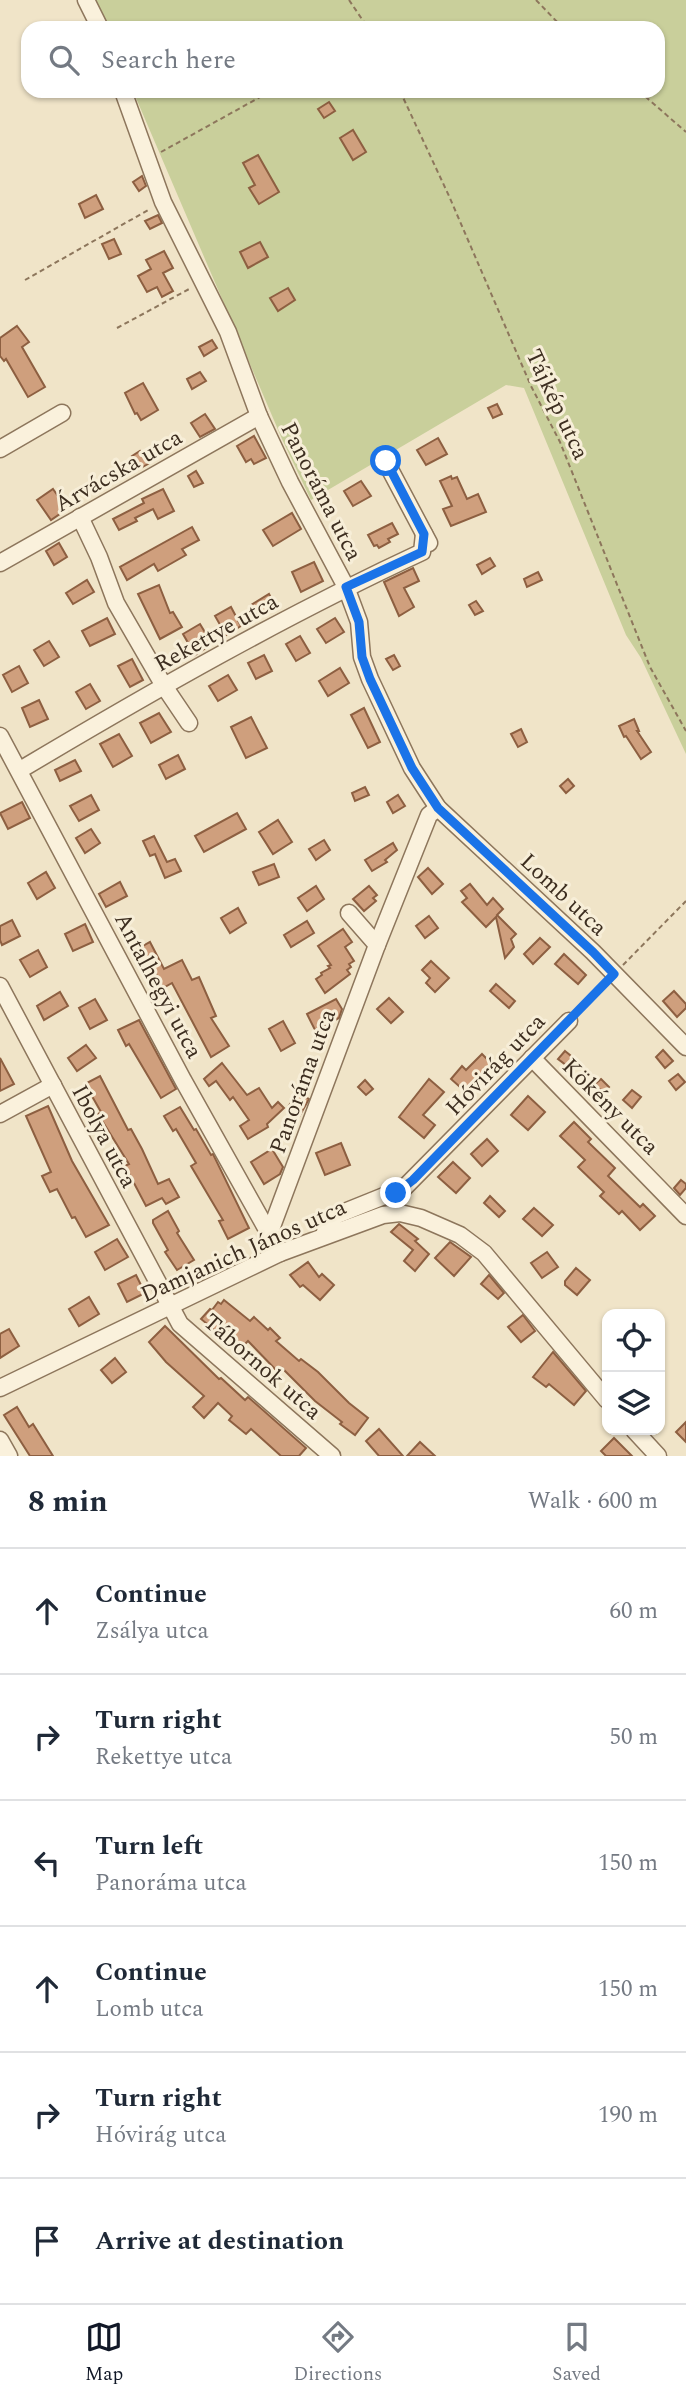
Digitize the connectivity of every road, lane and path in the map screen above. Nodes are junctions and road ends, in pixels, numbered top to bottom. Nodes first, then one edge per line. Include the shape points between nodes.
1 (86, 0) edge
2 (349, 0) edge
3 (536, 0) edge
4 (96, 21) edge
5 (363, 21) edge
6 (556, 21) edge
7 (126, 98) edge
8 (258, 98) edge
9 (403, 98) edge
10 (647, 98) edge
11 (686, 132) edge
12 (148, 159) junction
13 (163, 202) junction
14 (25, 281) dead end
15 (204, 281) junction
16 (117, 328) dead end
17 (62, 412) dead end
18 (259, 416) junction
19 (0, 449) edge
20 (386, 461) dead end
21 (80, 517) junction
22 (0, 562) edge
23 (346, 587) junction
24 (164, 686) junction
25 (189, 723) dead end
26 (686, 731) edge
27 (0, 736) edge
28 (20, 770) junction
29 (438, 808) junction
30 (686, 901) edge
31 (349, 913) dead end
32 (377, 945) junction
33 (614, 974) junction
34 (0, 986) edge
35 (569, 1021) joint
36 (686, 1047) edge
37 (532, 1058) junction
38 (53, 1085) junction
39 (0, 1114) edge
40 (686, 1216) edge
41 (270, 1232) junction
42 (324, 1236) junction
43 (280, 1253) junction
44 (169, 1307) junction
45 (0, 1388) edge
46 (602, 1394) edge
47 (639, 1435) edge
48 (0, 1440) edge
49 (9, 1456) edge
50 (332, 1456) edge
51 (658, 1456) edge

1 - 4 street
2 - 5 path
3 - 6 path
7 - 12 street, Panoráma utca
8 - 12 path
9 - 26 path, Tájkép utca via 560,442 650,667
10 - 11 path
12 - 13 street, Panoráma utca
13 - 14 path
13 - 15 street, Panoráma utca
15 - 16 path
15 - 18 street, Panoráma utca
17 - 19 street
18 - 21 street, Árvácska utca
18 - 23 street, Panoráma utca
20 - 23 street, Rekettye utca via 428,541 422,552
21 - 22 street, Árvácska utca
21 - 24 street via 116,603
23 - 24 street, Rekettye utca
23 - 29 street, Panoráma utca via 359,622 362,657 370,679 412,768
24 - 25 street
24 - 28 street, Rekettye utca
27 - 28 street, Antalhegyi utca
28 - 41 street, Antalhegyi utca via 183,1080
29 - 32 street, Panoráma utca via 429,815
29 - 33 street, Lomb utca
30 - 33 path, Hóvirág utca
31 - 32 street
32 - 41 street, Panoráma utca
33 - 35 path, Hóvirág utca
33 - 36 street, Lomb utca
34 - 38 street, Ibolya utca
35 - 37 street, Hóvirág utca
37 - 40 street, Kökény utca
37 - 42 street, Hóvirág utca via 404,1188 337,1215 327,1224
38 - 39 street
38 - 44 street, Ibolya utca
41 - 43 street, Antalhegyi utca
42 - 43 street, Damjanich János utca
42 - 46 street, Damjanich János utca via 393,1213 421,1218 460,1235 493,1262
43 - 44 street, Damjanich János utca
44 - 45 street, Damjanich János utca
44 - 50 street, Tábornok utca via 180,1324
47 - 51 street
48 - 49 street

